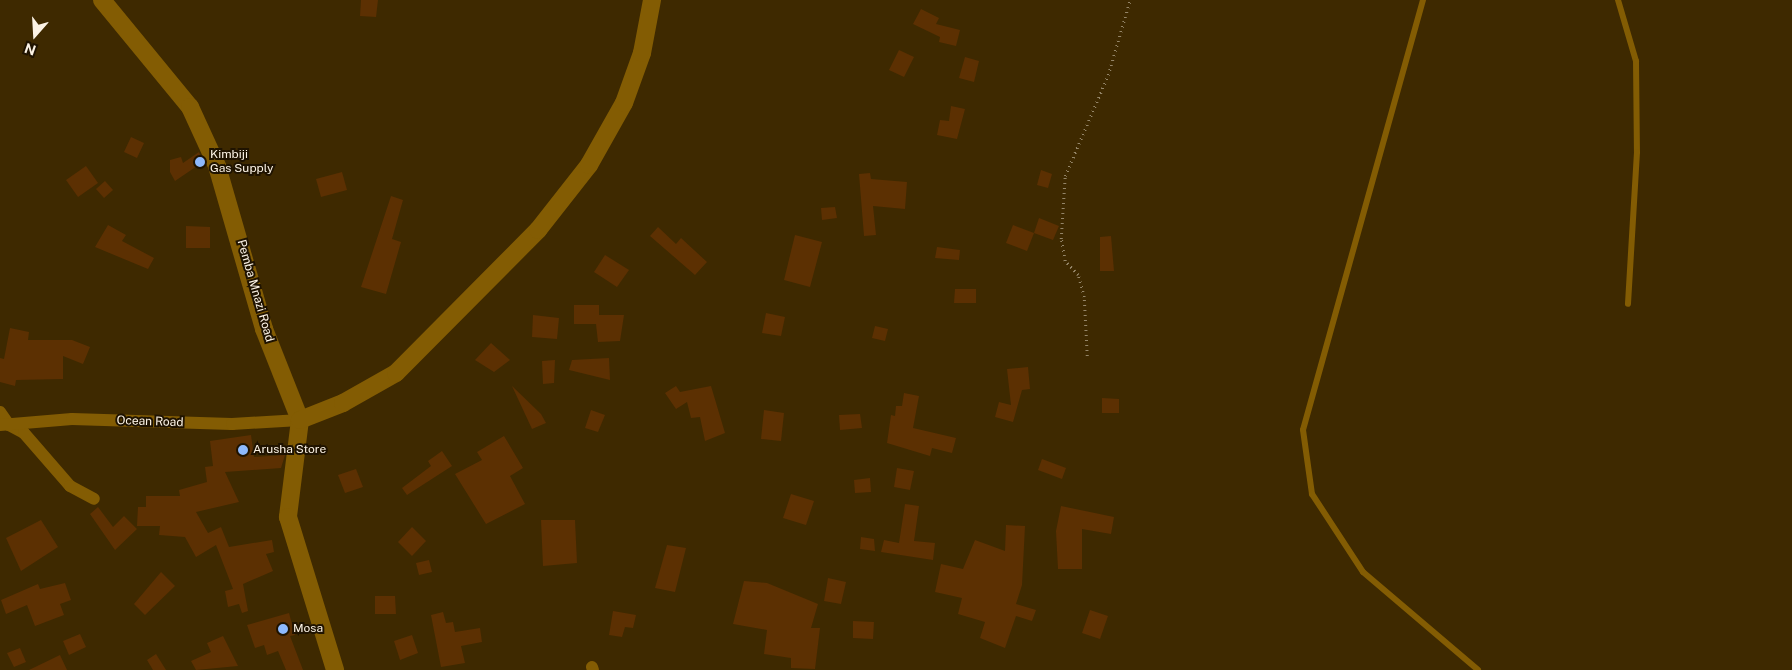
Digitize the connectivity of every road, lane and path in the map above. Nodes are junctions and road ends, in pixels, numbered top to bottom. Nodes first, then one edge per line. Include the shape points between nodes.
1 (102, 0) edge
2 (652, 0) edge
3 (1130, 0) edge
4 (1423, 0) edge
5 (1618, 0) edge
6 (1628, 304) dead end
7 (1087, 356) dead end
8 (0, 412) edge
9 (300, 420) junction
10 (4, 425) edge
11 (94, 500) dead end
12 (335, 670) edge
13 (1478, 670) edge

1 - 9 main road, Pemba Mnazi Road via 190,107 217,166 264,329
2 - 9 main road via 642,53 624,102 589,166 538,230 396,372 342,403
3 - 7 path via 1108,75 1065,176 1061,239 1065,261 1078,275 1084,297
4 - 13 lane via 1303,430 1312,494 1363,572
5 - 6 lane via 1636,61 1638,152
8 - 10 street
9 - 10 street, Ocean Road via 232,424 72,419
9 - 12 main road, Pemba Mnazi Road via 288,517
10 - 11 street via 24,433 70,486

